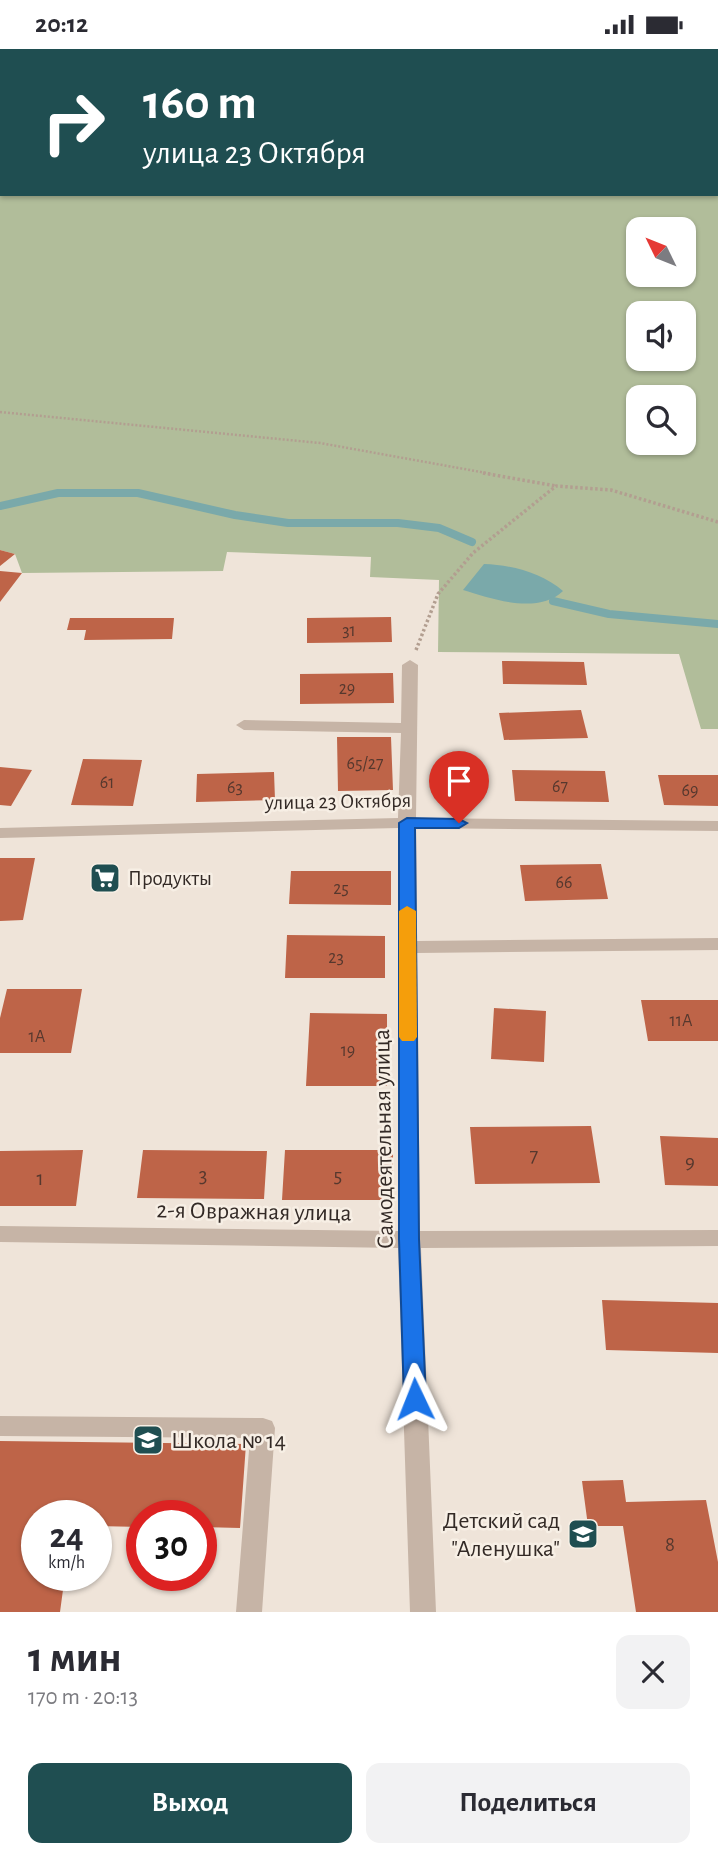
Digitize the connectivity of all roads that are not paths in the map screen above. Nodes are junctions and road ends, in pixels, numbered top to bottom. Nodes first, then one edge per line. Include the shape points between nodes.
1 (410, 665) road end
2 (244, 725) dead end
3 (409, 728) junction
4 (407, 823) junction
5 (718, 826) edge
6 (0, 833) edge
7 (718, 944) edge
8 (407, 947) junction
9 (0, 1234) edge
10 (718, 1238) edge
11 (409, 1239) junction
12 (0, 1426) edge
13 (249, 1612) edge
14 (423, 1612) edge

1 - 3 street, Самодеятельная улица
2 - 3 street
3 - 4 street, Самодеятельная улица
4 - 5 street, улица 23 Октября
4 - 6 street, улица 23 Октября
4 - 8 street, Самодеятельная улица
7 - 8 street
8 - 11 street, Самодеятельная улица
9 - 11 street, 2-я Овражная улица
10 - 11 street, 2-я Овражная улица
11 - 14 street, Самодеятельная улица
12 - 13 street via 263,1428

